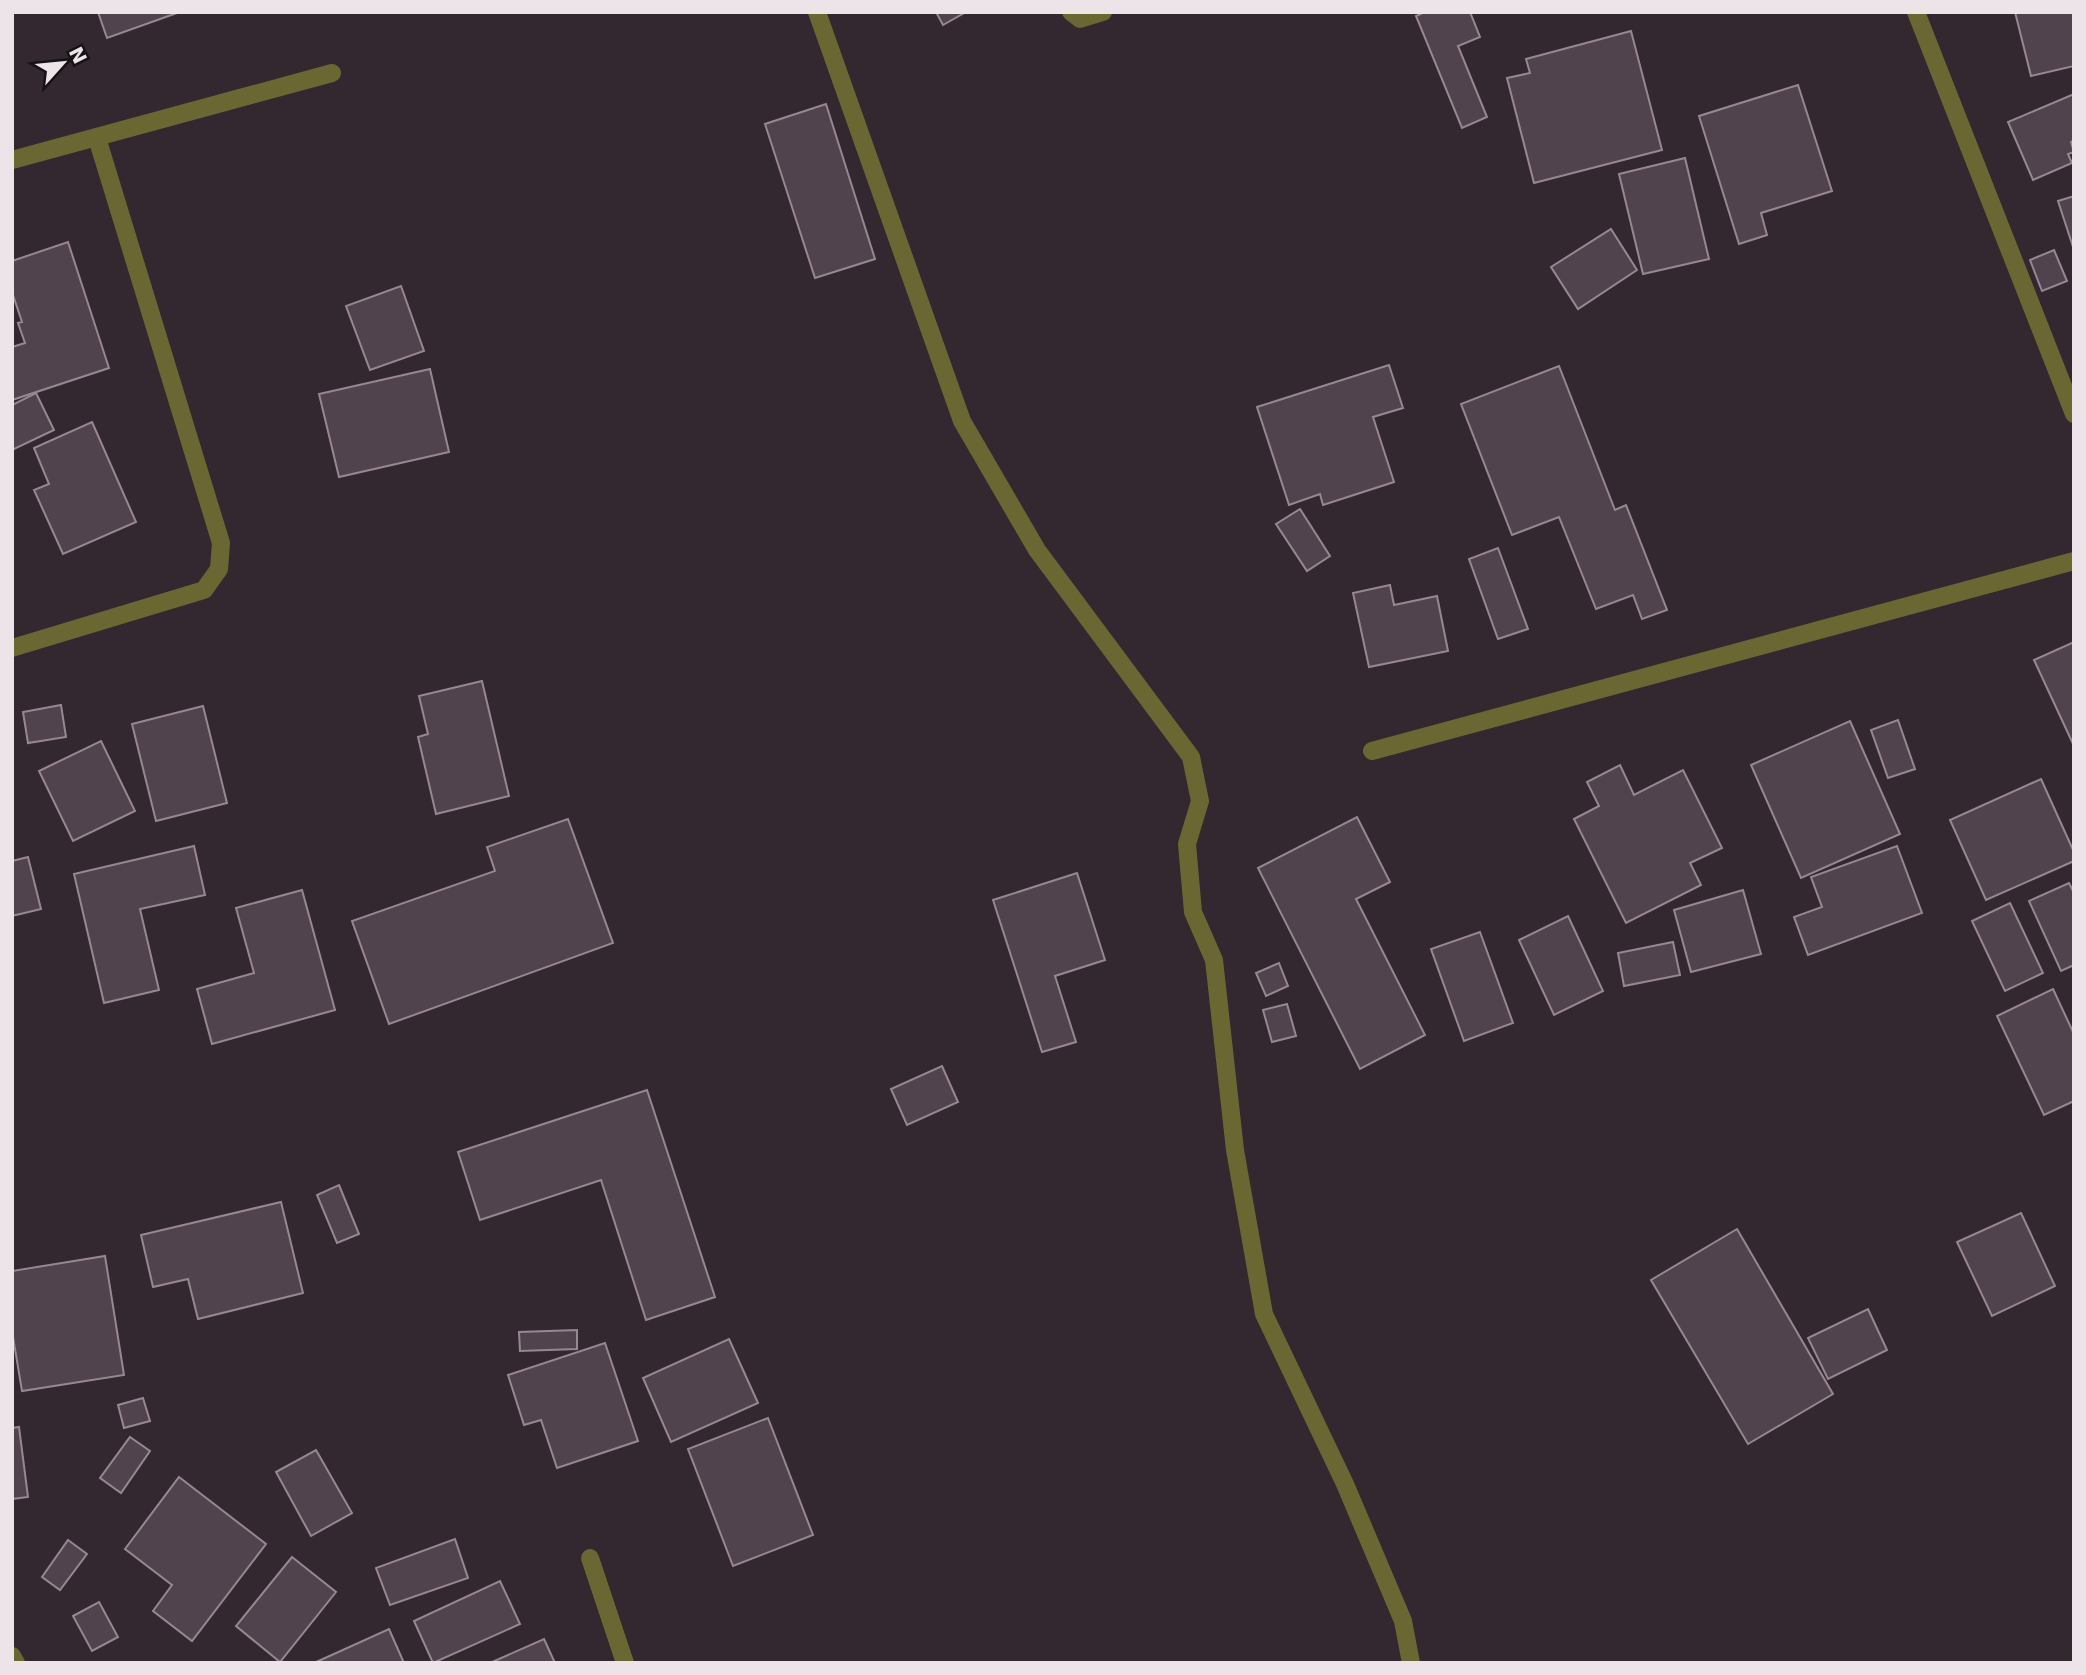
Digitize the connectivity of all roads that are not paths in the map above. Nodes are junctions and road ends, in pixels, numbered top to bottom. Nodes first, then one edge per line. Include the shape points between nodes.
1 (817, 12) edge
2 (1071, 12) edge
3 (1103, 12) edge
4 (1916, 12) edge
5 (332, 73) dead end
6 (97, 138) junction
7 (12, 160) edge
8 (2074, 414) edge
9 (2074, 561) edge
10 (12, 648) edge
11 (1372, 751) dead end
12 (590, 1558) dead end
13 (12, 1656) edge
14 (16, 1663) edge
15 (625, 1663) edge
16 (1410, 1663) edge

1 - 16 street via 961,421 1037,551 1191,757 1200,801 1187,844 1193,912 1214,960 1235,1150 1264,1314 1345,1484 1403,1621
2 - 3 street via 1080,19
4 - 8 street
5 - 6 street
6 - 7 street
6 - 10 street via 221,543 219,569 204,590
9 - 11 street
12 - 15 street
13 - 14 street

